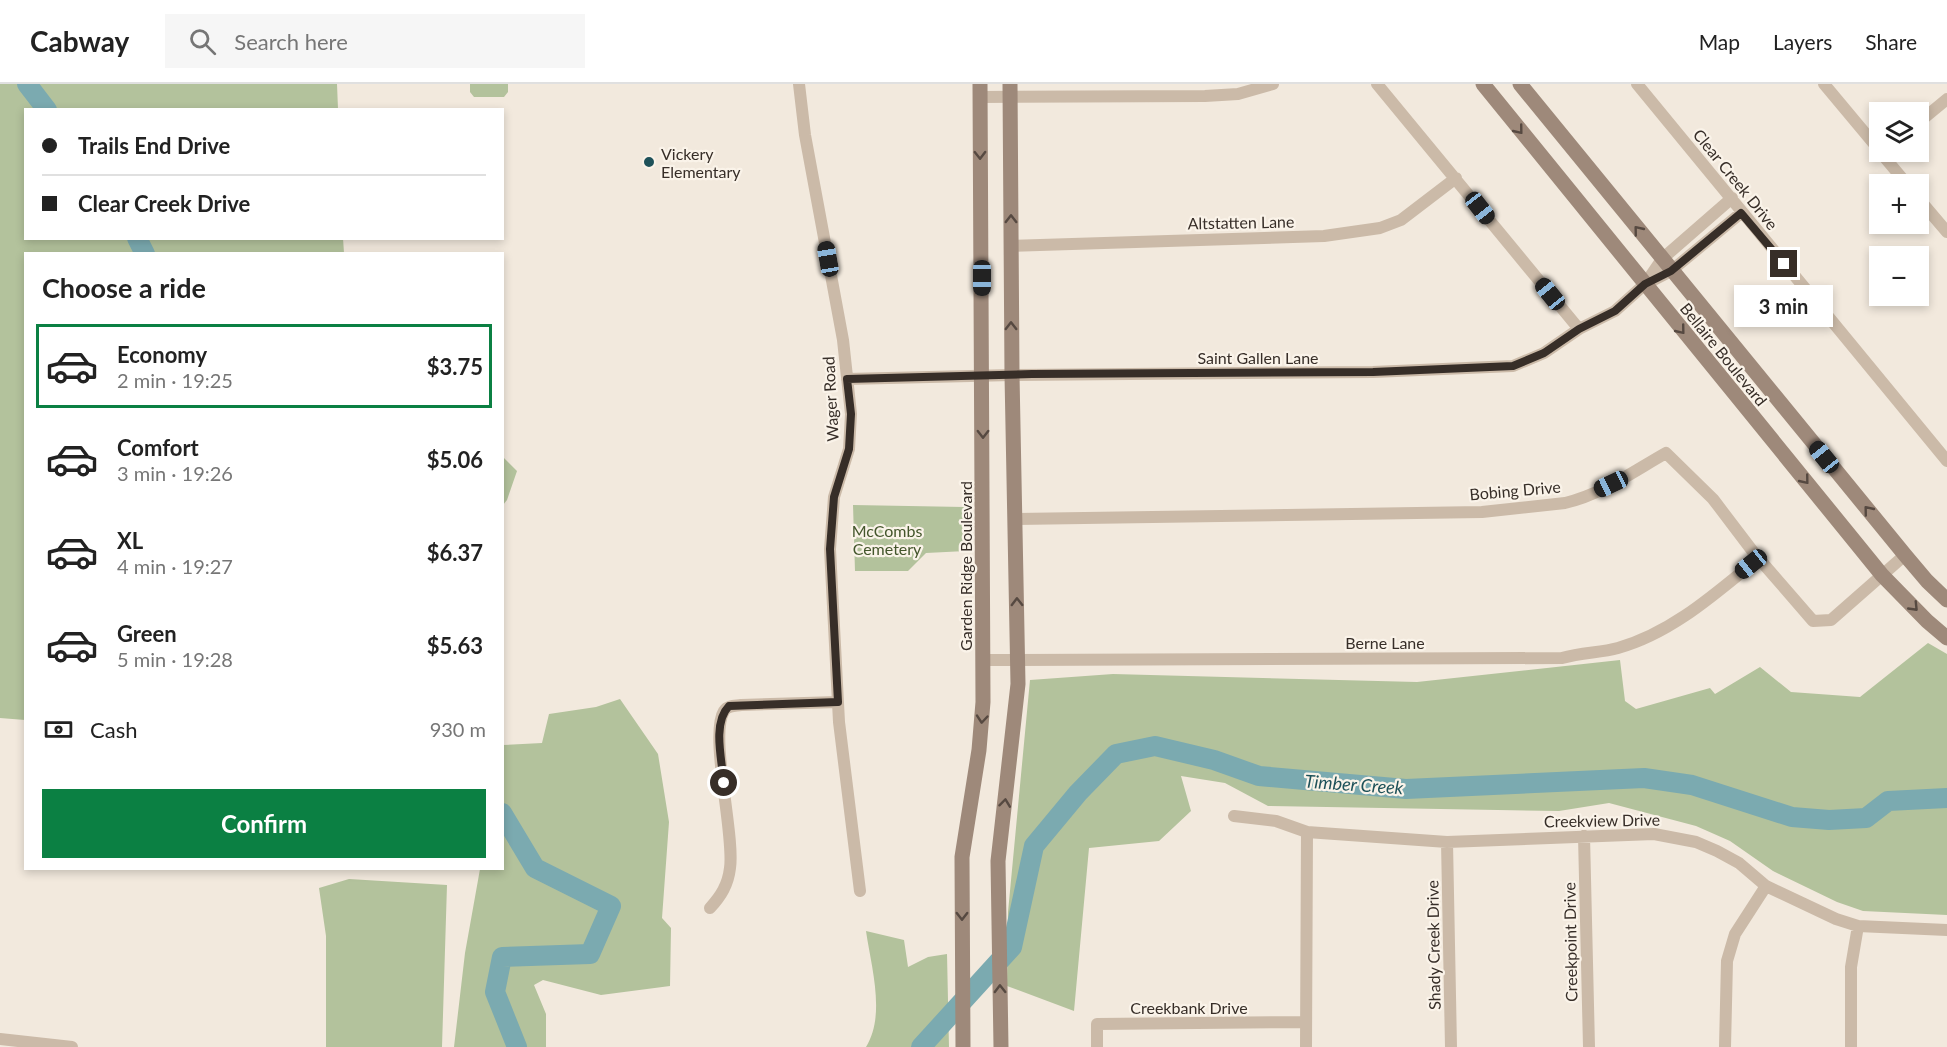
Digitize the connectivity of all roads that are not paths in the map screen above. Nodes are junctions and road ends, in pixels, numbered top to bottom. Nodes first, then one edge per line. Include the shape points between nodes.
1 (799, 84) edge
2 (1273, 84) edge
3 (1377, 84) edge
4 (1483, 84) edge
5 (1520, 84) edge
6 (1637, 84) edge
7 (1824, 84) edge
8 (980, 90) edge
9 (1010, 90) edge
10 (1947, 99) edge
11 (1929, 114) edge
12 (1869, 137) edge
13 (1890, 162) edge
14 (1899, 174) edge
15 (1456, 178) junction
16 (1732, 198) junction
17 (1929, 211) edge
18 (1741, 213) junction
19 (1947, 232) edge
20 (1011, 246) junction
21 (1666, 265) junction
22 (1645, 284) junction
23 (1579, 329) junction
24 (1011, 375) junction
25 (982, 376) junction
26 (847, 379) junction
27 (1947, 461) edge
28 (1015, 519) junction
29 (1905, 555) junction
30 (1759, 558) junction
31 (1882, 575) junction
32 (1947, 600) edge
33 (1947, 638) edge
34 (983, 660) junction
35 (1018, 660) junction
36 (838, 702) junction
37 (1234, 816) dead end
38 (1307, 832) junction
39 (1584, 836) junction
40 (1447, 842) junction
41 (1766, 886) junction
42 (860, 891) dead end
43 (710, 908) dead end
44 (1858, 926) junction
45 (1947, 930) edge
46 (1305, 1022) junction
47 (0, 1039) edge
48 (72, 1047) edge
49 (963, 1047) edge
50 (1001, 1047) edge
51 (1097, 1047) edge
52 (1306, 1047) edge
53 (1451, 1047) edge
54 (1589, 1047) edge
55 (1725, 1047) edge
56 (1851, 1047) edge

1 - 26 street, Wager Road
2 - 9 street via 1238,94 1205,96
3 - 15 street
4 -> 22 main road, Bellaire Boulevard
21 -> 5 main road, Bellaire Boulevard
6 - 16 street, Clear Creek Drive
7 - 12 street
8 - 9 street
8 -> 25 main road, Garden Ridge Boulevard
20 -> 9 main road
10 - 11 street
13 - 14 street
15 - 20 street, Altstatten Lane via 1401,220 1357,232
15 - 23 street
16 - 18 street, Clear Creek Drive
16 - 21 street
17 - 19 street
18 - 21 street
18 - 27 street, Clear Creek Drive
24 -> 20 main road
21 - 22 street, Saint Gallen Lane
29 -> 21 main road, Bellaire Boulevard
22 - 23 street, Saint Gallen Lane via 1615,311
22 -> 31 main road, Bellaire Boulevard
23 - 24 street, Saint Gallen Lane via 1544,353 1513,366 1373,372
24 - 25 street, Saint Gallen Lane
24 - 28 main road
25 - 26 street, Saint Gallen Lane
25 -> 34 main road, Garden Ridge Boulevard
26 - 36 street, Wager Road via 849,449 834,497 830,549
28 - 30 street, Bobing Drive via 1482,512 1578,500 1666,453 1713,499
35 -> 28 main road
29 - 31 street, Bobing Drive
29 - 32 main road, Bellaire Boulevard
30 - 31 street, Bobing Drive via 1808,618 1819,623 1831,620
30 - 35 street, Berne Lane via 1700,606 1653,634 1617,648 1562,658
31 -> 33 main road, Bellaire Boulevard
34 - 35 street, Berne Lane
34 -> 49 main road, Garden Ridge Boulevard via 979,750 962,857
50 -> 35 main road via 998,861 1017,710
36 - 42 street, Wager Road
36 - 43 street via 741,705 729,706 724,711 720,736 731,867 723,894
37 - 38 street, Creekview Drive via 1276,821
38 - 40 street, Creekview Drive
38 - 46 street
39 - 40 street, Creekview Drive
39 - 41 street, Creekview Drive via 1654,834 1696,842 1739,863
39 - 54 street, Creekpoint Drive
40 - 53 street, Shady Creek Drive
41 - 44 street, Creekview Drive
41 - 55 street via 1735,934 1727,961
44 - 45 street, Creekview Drive
44 - 56 street via 1851,967
46 - 51 street, Creekbank Drive via 1097,1024
46 - 52 street
47 - 48 street

